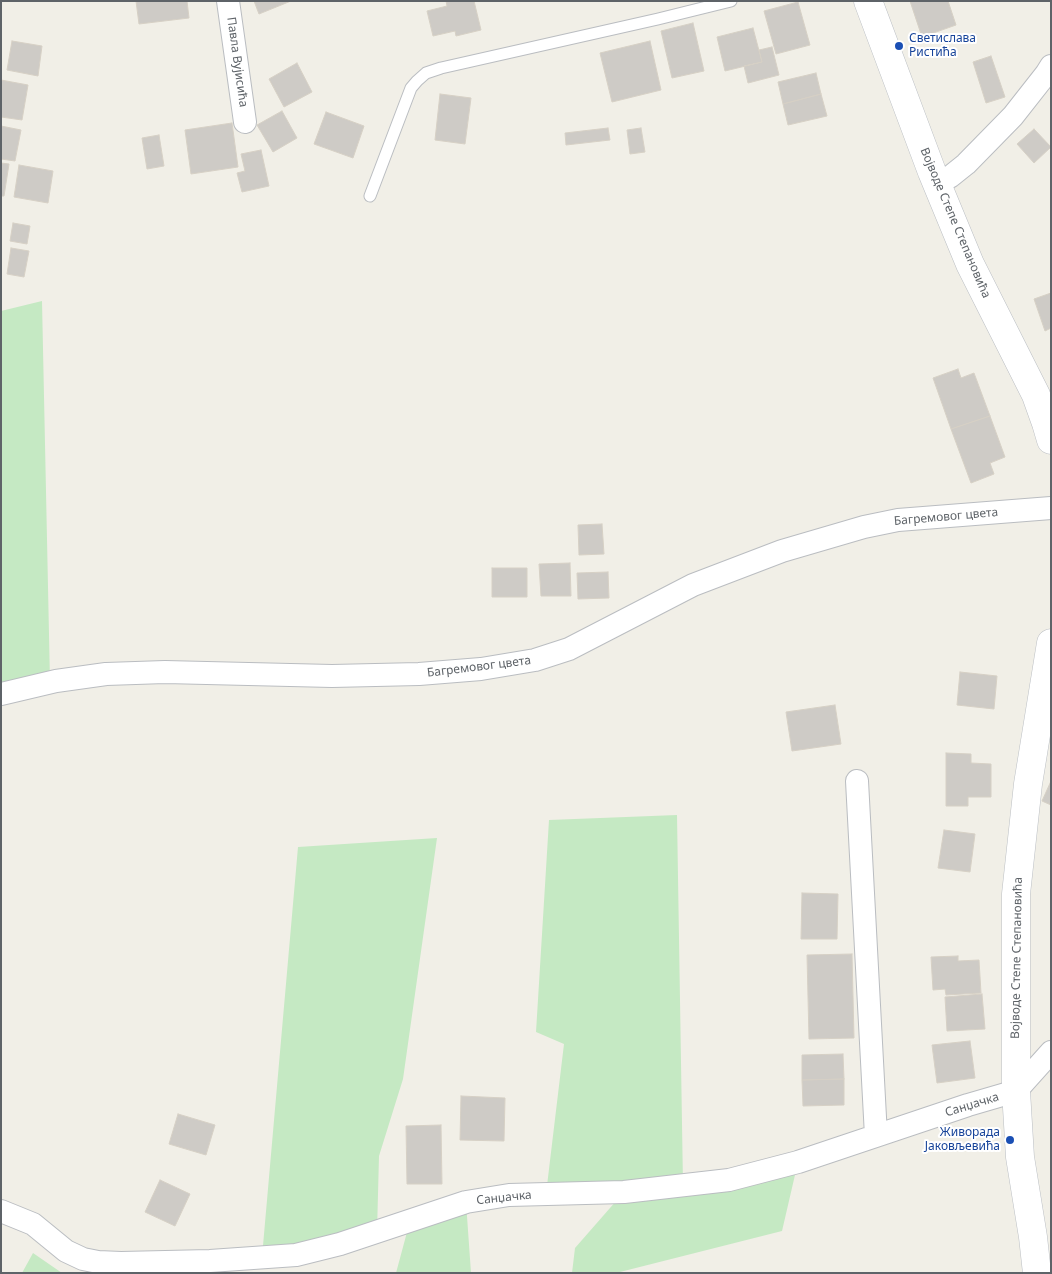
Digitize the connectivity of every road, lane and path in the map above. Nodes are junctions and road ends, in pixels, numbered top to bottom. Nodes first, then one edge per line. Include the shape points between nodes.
1 (228, 1) edge
2 (731, 1) edge
3 (868, 1) edge
4 (1051, 66) edge
5 (245, 122) dead end
6 (937, 184) junction
7 (370, 196) dead end
8 (1051, 440) edge
9 (1051, 508) edge
10 (1051, 643) edge
11 (1, 694) edge
12 (857, 781) dead end
13 (1051, 1052) edge
14 (1016, 1091) junction
15 (876, 1136) junction
16 (1, 1211) edge
17 (1042, 1237) edge
18 (1037, 1273) edge

1 - 5 street, Павла Вујисића
2 - 7 lane via 426,73 411,88
3 - 6 street, Војводе Степе Степановића
4 - 6 street via 1014,116 966,164
6 - 8 street, Војводе Степе Степановића via 970,264 1036,395
9 - 11 street, Багремовог цвета via 898,520 782,551 693,585 569,649 535,660 419,674 106,674
10 - 14 street, Војводе Степе Степановића via 1028,784 1016,894
12 - 15 street
13 - 14 street
14 - 15 street, Санџачка
14 - 17 street, Војводе Степе Степановића via 1020,1157
15 - 16 street, Санџачка via 798,1162 729,1180 624,1192 509,1195 466,1202 340,1244 296,1255 210,1261 98,1262 66,1251 33,1224
17 - 18 street, Војводе Степе Степановића

